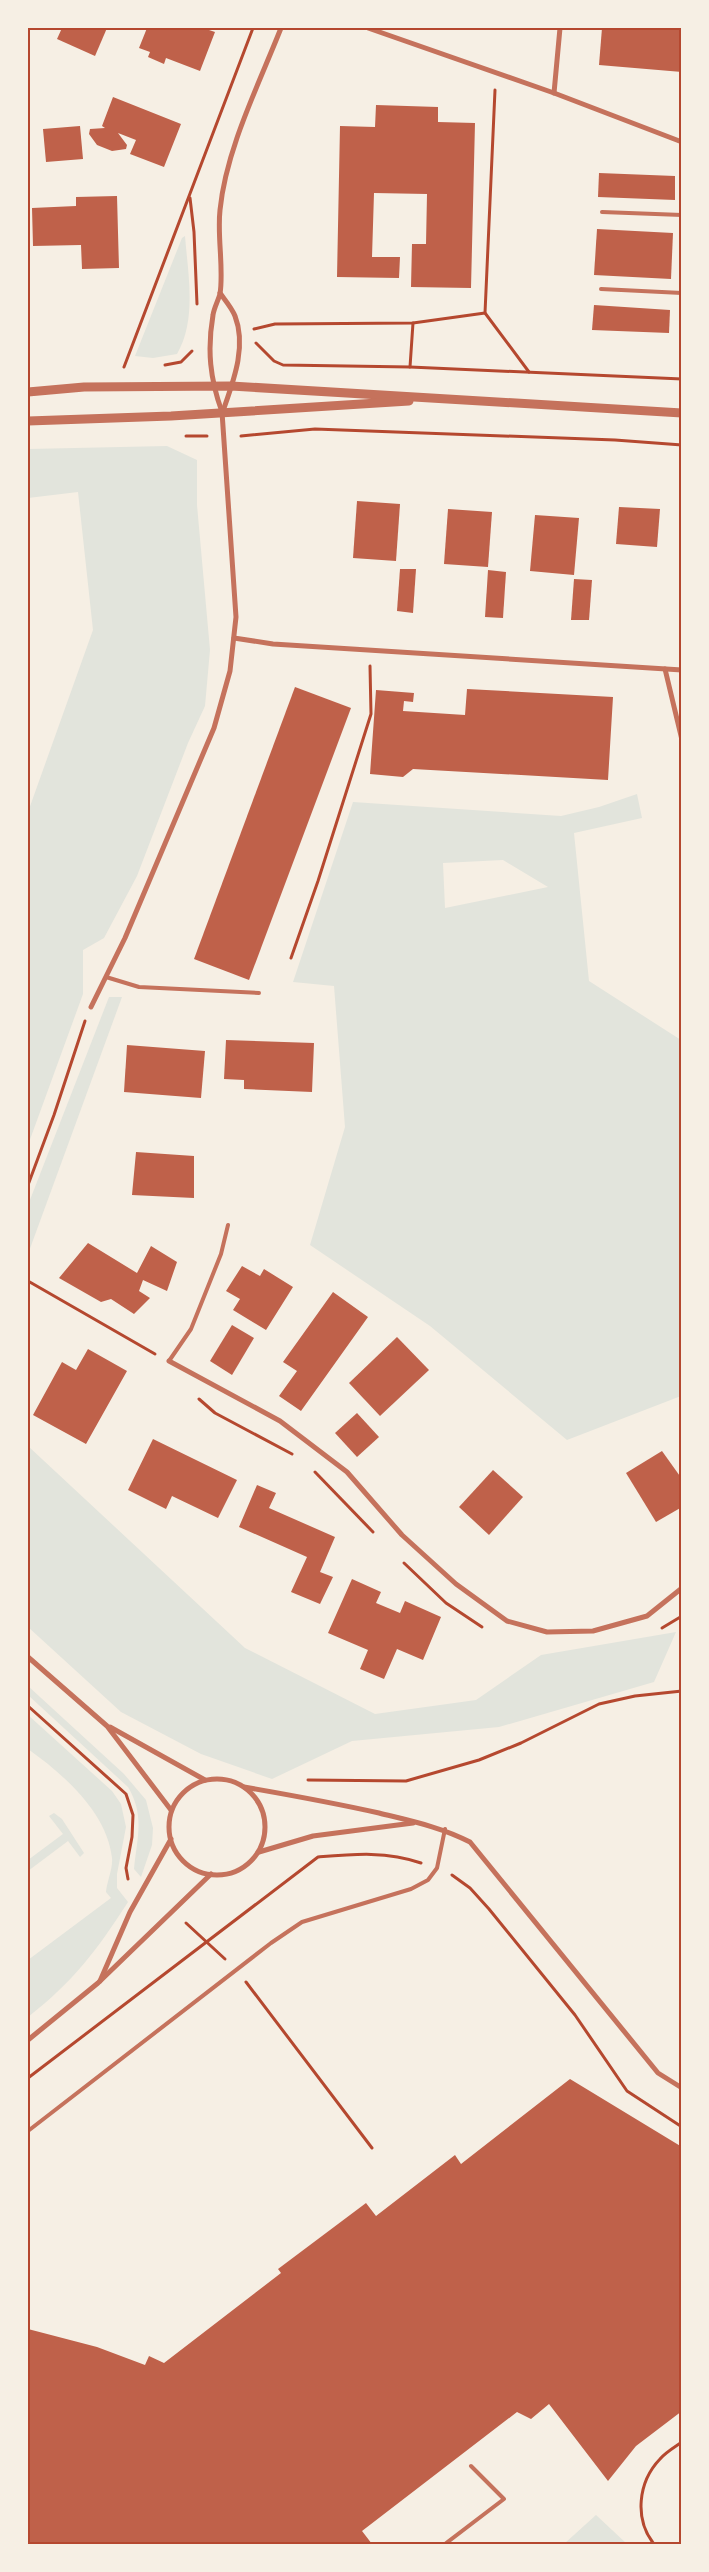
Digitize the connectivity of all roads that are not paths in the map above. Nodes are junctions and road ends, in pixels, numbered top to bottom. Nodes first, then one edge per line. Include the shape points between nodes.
1 (281, 28) edge
2 (368, 28) edge
3 (560, 28) edge
4 (554, 93) junction
5 (682, 142) edge
6 (602, 212) dead end
7 (682, 215) edge
8 (602, 289) dead end
9 (220, 293) junction
10 (682, 293) edge
11 (231, 386) junction
12 (213, 387) junction
13 (28, 392) edge
14 (450, 399) junction
15 (222, 412) junction
16 (682, 413) edge
17 (28, 420) edge
18 (234, 638) junction
19 (664, 669) junction
20 (682, 670) edge
21 (682, 740) edge
22 (106, 977) junction
23 (259, 993) dead end
24 (91, 1007) road end
25 (228, 1224) dead end
26 (169, 1361) joint
27 (682, 1588) edge
28 (28, 1657) edge
29 (107, 1726) junction
30 (205, 1780) junction
31 (244, 1787) junction
32 (171, 1810) junction
33 (418, 1822) junction
34 (445, 1830) junction
35 (171, 1840) junction
36 (259, 1852) junction
37 (211, 1874) junction
38 (98, 1984) junction
39 (28, 2040) edge
40 (682, 2088) edge
41 (28, 2131) edge
42 (471, 2466) dead end
43 (445, 2544) edge

1 - 9 street via 225,180 220,210
2 - 4 street
3 - 4 street
4 - 5 street
6 - 7 lane
8 - 10 lane
9 - 11 street via 235,315 240,341
9 - 12 street via 213,315 210,371
11 - 12 street
11 - 14 street
11 - 15 street
12 - 13 street via 84,387
12 - 15 street
14 - 15 street
14 - 16 street
15 - 17 street via 121,419
15 - 18 street via 236,617
18 - 19 street via 273,644
18 - 22 street via 230,672 214,728
19 - 20 street
19 - 21 street
22 - 23 lane via 138,987
22 - 24 street
25 - 26 lane via 221,1254 191,1329
26 - 27 street via 280,1421 346,1472 402,1535 456,1584 507,1621 548,1632 593,1631 647,1616
28 - 29 street
29 - 30 street
29 - 32 street
30 - 31 street via 224,1780
30 - 32 street via 181,1793
31 - 33 street via 317,1799
31 - 36 street via 253,1794 263,1811 266,1828
32 - 35 street
33 - 34 street
33 - 36 street via 314,1836
34 - 40 street via 470,1842 658,2073
34 - 41 lane via 436,1868 428,1880 410,1889 302,1922
35 - 37 street via 196,1870
35 - 38 street via 130,1912
36 - 37 street via 235,1872
37 - 38 street
38 - 39 street
42 - 43 lane via 504,2499

